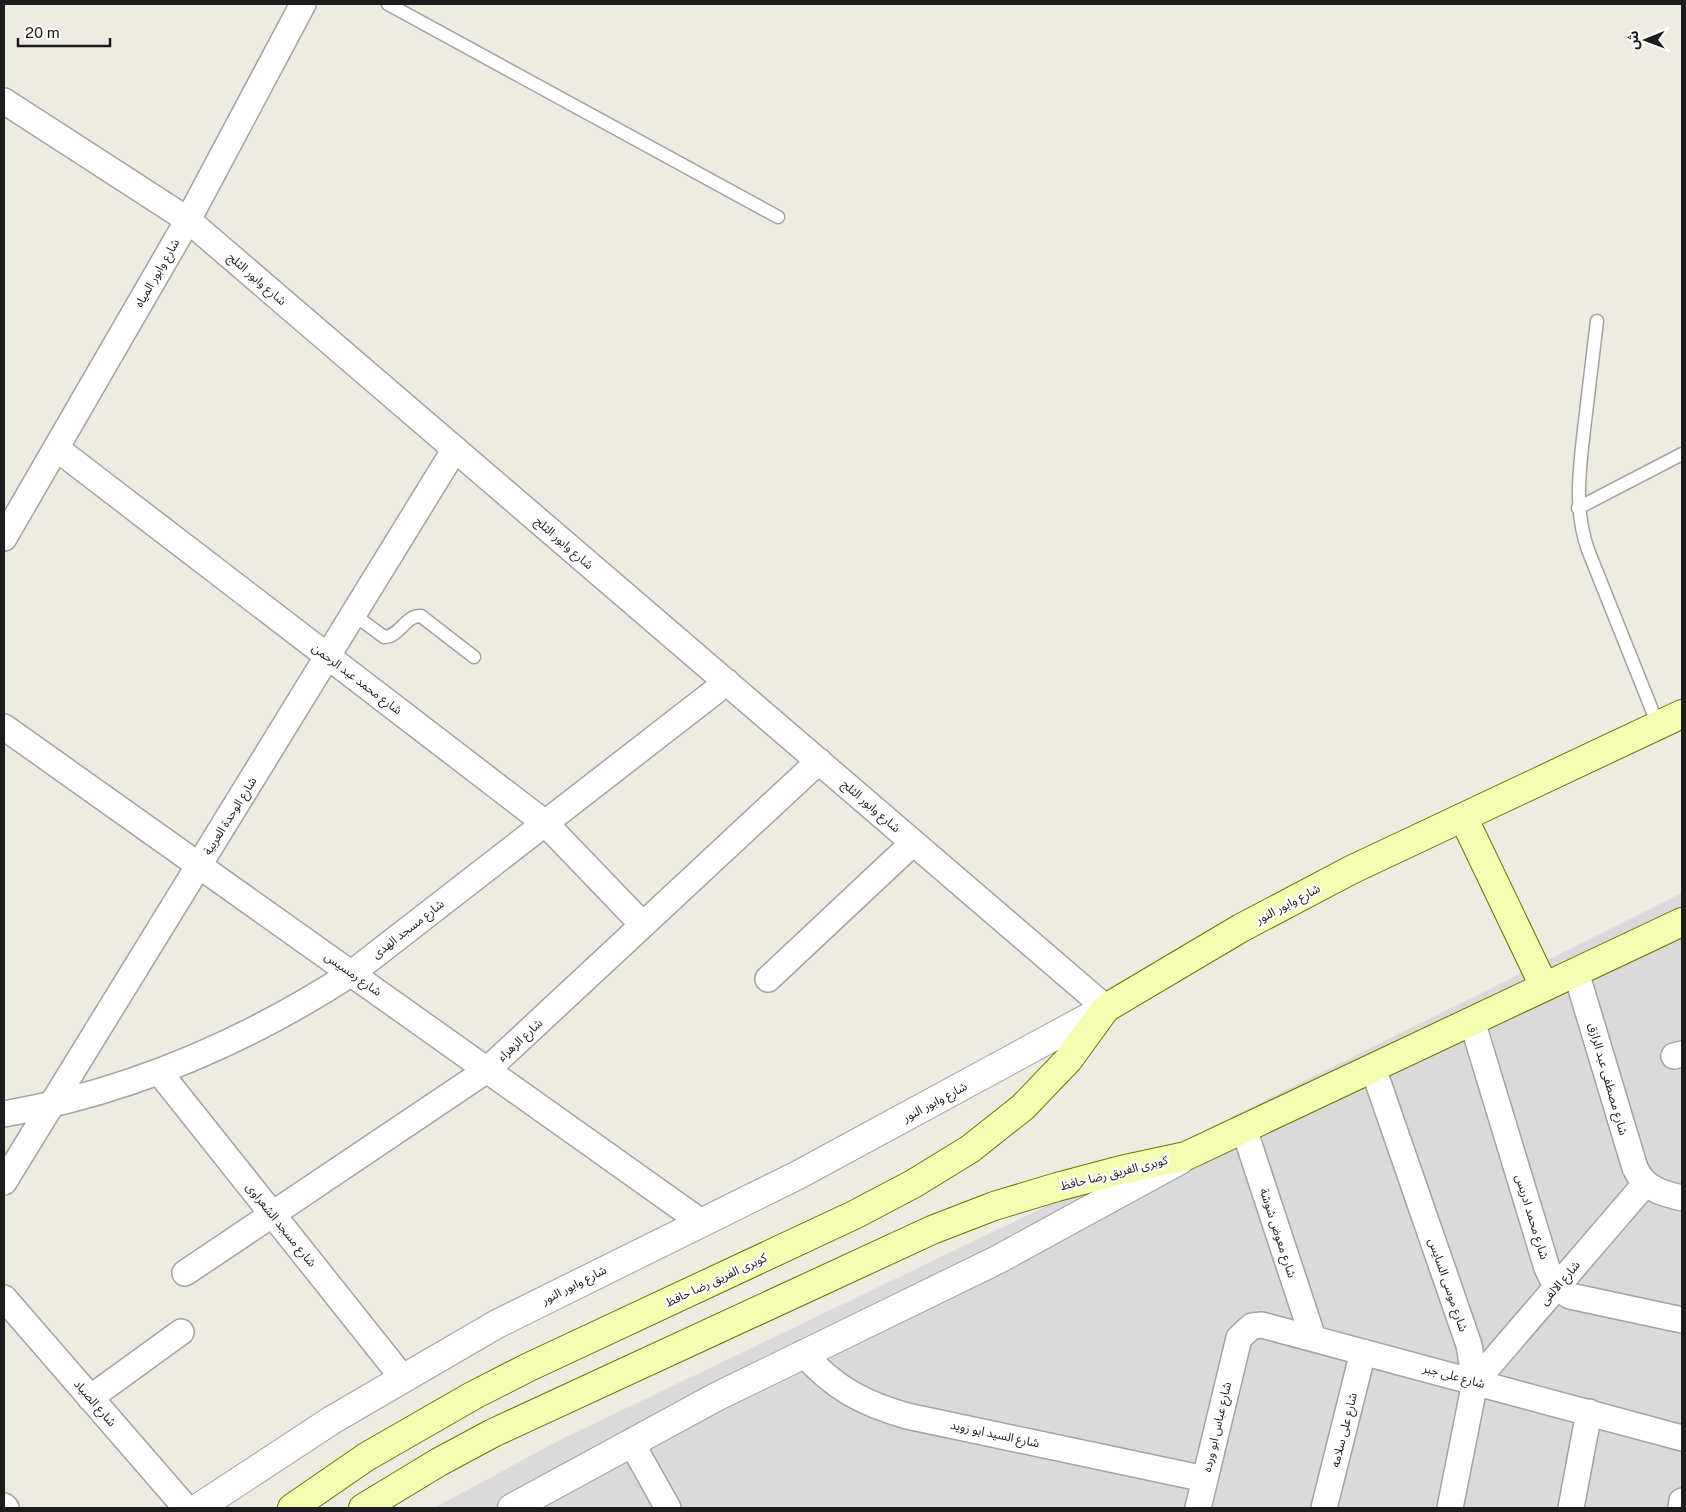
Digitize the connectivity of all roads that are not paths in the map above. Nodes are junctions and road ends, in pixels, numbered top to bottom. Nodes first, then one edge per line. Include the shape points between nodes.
1 (303, 4) edge
2 (388, 4) edge
3 (4, 102) edge
4 (778, 217) dead end
5 (188, 220) junction
6 (1597, 321) dead end
7 (56, 448) junction
8 (454, 449) junction
9 (1682, 454) edge
10 (1578, 508) junction
11 (4, 538) edge
12 (353, 614) junction
13 (328, 656) junction
14 (474, 657) dead end
15 (727, 682) junction
16 (1682, 714) edge
17 (1658, 725) junction
18 (4, 727) edge
19 (819, 761) junction
20 (1463, 817) junction
21 (545, 823) junction
22 (913, 843) junction
23 (199, 866) junction
24 (1682, 922) edge
25 (643, 925) junction
26 (1576, 972) junction
27 (352, 973) junction
28 (768, 979) dead end
29 (1544, 986) junction
30 (1106, 1008) junction
31 (1472, 1021) junction
32 (1374, 1068) junction
33 (487, 1070) junction
34 (160, 1073) junction
35 (50, 1106) junction
36 (4, 1114) edge
37 (1244, 1129) junction
38 (1186, 1156) junction
39 (4, 1182) edge
40 (1645, 1184) junction
41 (1682, 1198) edge
42 (273, 1215) junction
43 (701, 1222) junction
44 (185, 1273) dead end
45 (1556, 1287) junction
46 (4, 1298) edge
47 (1682, 1320) edge
48 (181, 1332) dead end
49 (1313, 1338) junction
50 (1236, 1347) joint
51 (1363, 1352) junction
52 (803, 1353) junction
53 (402, 1377) junction
54 (1475, 1382) junction
55 (90, 1398) junction
56 (1588, 1412) junction
57 (1682, 1438) edge
58 (631, 1442) junction
59 (1205, 1479) junction
60 (1682, 1501) edge
61 (186, 1508) edge
62 (198, 1508) edge
63 (292, 1508) edge
64 (363, 1508) edge
65 (512, 1508) edge
66 (668, 1508) edge
67 (1198, 1508) edge
68 (1324, 1508) edge
69 (1450, 1508) edge
70 (1571, 1508) edge
71 (1681, 1508) edge

1 - 5 street, شارع وابور المياه
2 - 4 lane
3 - 5 street, شارع وابور الثلج
5 - 7 street, شارع وابور المياه
5 - 8 street, شارع وابور الثلج
6 - 10 lane via 1578,480
7 - 11 street, شارع وابور المياه
7 - 13 street, شارع محمد عبد الرحمن
8 - 12 street, شارع الوحدة العربية
8 - 15 street, شارع وابور الثلج
9 - 10 lane
10 - 17 lane via 1588,550
12 - 13 street, شارع الوحدة العربية
12 - 14 lane via 384,637 394,634 412,617 420,616
13 - 21 street, شارع محمد عبد الرحمن
13 - 23 street, شارع الوحدة العربية
15 - 19 street, شارع وابور الثلج
15 - 21 street, شارع مسجد الهدى
16 - 17 main road, شارع وابور النور
17 - 20 main road, شارع وابور النور
18 - 23 street, شارع رمسيس
19 - 22 street, شارع وابور الثلج
19 - 25 street, شارع الزهراء
20 - 29 main road
20 - 30 main road, شارع وابور النور via 1351,870 1241,928
21 - 25 street, شارع محمد عبد الرحمن
21 - 27 street, شارع مسجد الهدى
22 - 28 street
22 - 30 street, شارع وابور الثلج
23 - 27 street, شارع رمسيس
23 - 35 street, شارع الوحدة العربية
24 - 26 main road
25 - 33 street, شارع الزهراء
26 - 29 main road
26 - 40 street, شارع مصطفى عبد الرازق via 1631,1160
27 - 33 street, شارع رمسيس
27 - 34 street, شارع مسجد الهدى via 270,1022
29 - 31 main road
30 - 43 street, شارع وابور النور via 903,1120
30 - 63 main road, كوبرى الفريق رضا حافظ via 1069,1059 1022,1107 970,1149 854,1215 529,1366 419,1425
31 - 32 main road
31 - 45 street, شارع محمد ادريس via 1547,1268
32 - 37 main road
32 - 54 street, شارع موسى السايس via 1469,1345
33 - 42 street, شارع الزهراء
33 - 43 street, شارع رمسيس
34 - 35 street, شارع مسجد الهدى
34 - 42 street, شارع مسجد الشعراوى
35 - 36 street, شارع مسجد الهدى
35 - 39 street, شارع الوحدة العربية
37 - 38 main road
37 - 49 street, شارع معوض شوشة
38 - 52 street via 997,1260
38 - 64 main road, كوبرى الفريق رضا حافظ via 1057,1187 994,1206 932,1230 548,1406 439,1462
40 - 41 street via 1661,1193
40 - 45 street, شارع الالفى
42 - 44 street, شارع الزهراء
42 - 53 street, شارع مسجد الشعراوى
43 - 53 street, شارع وابور النور via 497,1324
45 - 47 street via 1570,1296
45 - 54 street, شارع الالفى
46 - 55 street, شارع الصياد
48 - 55 street
49 - 50 street, شارع على جبر via 1262,1325 1252,1326 1245,1331
49 - 51 street, شارع على جبر
50 - 59 street, شارع عباس ابو ورده
51 - 54 street, شارع على جبر
51 - 68 street, شارع على سلامه
52 - 58 street
52 - 59 street, شارع السيد ابو زويد via 821,1373 847,1393 876,1407
53 - 62 street, شارع وابور النور
54 - 56 street, شارع على جبر
54 - 69 street, شارع موسى السايس
55 - 61 street, شارع الصياد
56 - 57 street, شارع على جبر
56 - 70 street
58 - 65 street
58 - 66 street
59 - 67 street, شارع عباس ابو ورده
60 - 71 street

